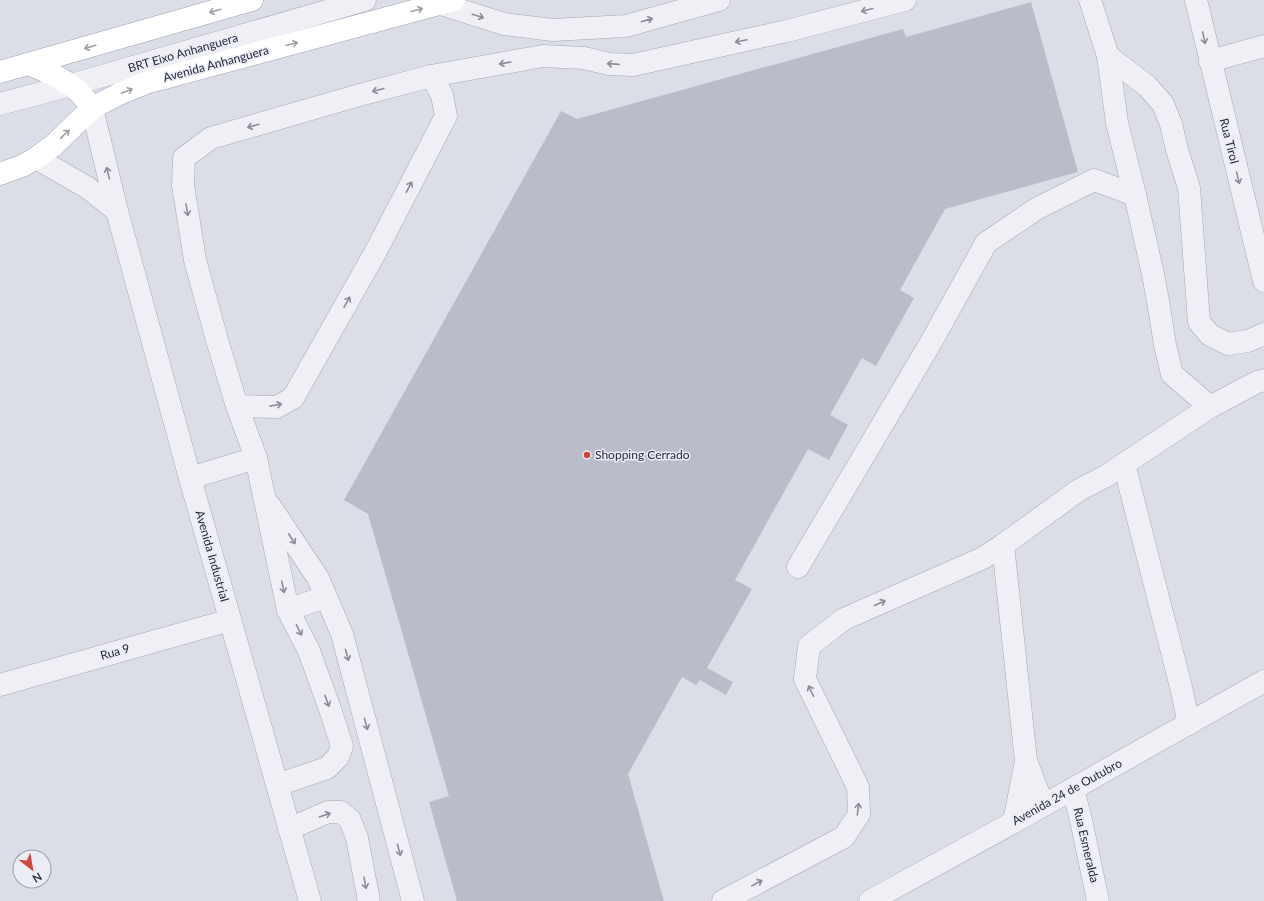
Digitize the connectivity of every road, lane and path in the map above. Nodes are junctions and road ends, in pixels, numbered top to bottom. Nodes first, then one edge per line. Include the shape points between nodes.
1 (252, 0) edge
2 (365, 0) edge
3 (718, 0) edge
4 (905, 0) edge
5 (1090, 0) edge
6 (1196, 0) edge
7 (450, 1) edge
8 (1264, 46) edge
9 (1108, 56) junction
10 (1210, 61) junction
11 (28, 64) junction
12 (0, 72) edge
13 (431, 76) junction
14 (71, 85) junction
15 (0, 104) edge
16 (92, 108) junction
17 (36, 158) junction
18 (0, 174) edge
19 (1135, 195) junction
20 (117, 211) junction
21 (1264, 281) edge
22 (1264, 334) edge
23 (1264, 380) edge
24 (237, 406) junction
25 (1210, 407) junction
26 (256, 458) junction
27 (1124, 464) junction
28 (190, 478) junction
29 (263, 494) junction
30 (1003, 545) junction
31 (798, 568) dead end
32 (326, 597) junction
33 (288, 610) junction
34 (230, 620) junction
35 (1264, 681) edge
36 (0, 685) edge
37 (1189, 724) junction
38 (1026, 762) junction
39 (277, 785) junction
40 (1072, 789) junction
41 (1043, 805) junction
42 (1014, 822) junction
43 (289, 830) junction
44 (875, 900) edge
45 (310, 901) edge
46 (368, 901) edge
47 (413, 901) edge
48 (723, 901) edge
49 (1098, 901) edge

1 -> 11 main road
2 - 14 street, BRT Eixo Anhanguera
7 -> 3 street via 504,24 553,30 626,26
4 -> 13 street via 787,31 633,65 609,64 584,58 543,56
5 - 9 street
6 -> 10 street, Rua Tirol
16 -> 7 main road, Avenida Anhanguera via 146,83
8 - 10 street
9 - 19 street via 1117,123
9 - 22 street via 1147,86 1164,104 1171,124 1189,188 1199,322 1210,335 1228,344 1248,341
10 -> 21 street, Rua Tirol
11 - 12 main road
11 - 14 main road
24 -> 13 street via 277,406 293,398 376,251 446,116 442,95
13 -> 24 street via 211,138 184,158 183,185 195,260
14 - 15 street, BRT Eixo Anhanguera
14 - 16 main road
17 -> 16 main road, Avenida Anhanguera via 54,145
20 -> 16 street, Avenida Industrial
17 - 18 main road, Avenida Anhanguera
17 - 20 street via 88,188
19 - 25 street via 1172,374
19 - 31 street via 1094,180 1036,209 986,243 915,370
20 - 28 street, Avenida Industrial
23 - 25 street
24 - 26 street
25 - 27 street
26 - 28 street
26 - 29 street
27 - 30 street via 1078,490
27 - 37 street
28 - 34 street, Avenida Industrial
29 -> 32 street via 318,578
29 -> 33 street
30 - 38 street
48 -> 30 street via 844,837 859,814 858,787 805,679 809,646 844,619 983,558
32 - 33 street
32 -> 47 street via 342,634
33 -> 39 street via 309,651 342,746 338,757 327,768
34 - 36 street, Rua 9
34 - 39 street, Avenida Industrial
35 - 37 street, Avenida 24 de Outubro
37 - 40 street, Avenida 24 de Outubro
38 - 41 street
38 - 42 street
39 - 43 street, Avenida Industrial
40 - 41 street, Avenida 24 de Outubro
40 - 49 street, Rua Esmeralda
41 - 42 street, Avenida 24 de Outubro
42 - 44 street, Avenida 24 de Outubro
43 - 45 street, Avenida Industrial
43 -> 46 street via 328,812 341,812 350,820 357,838

